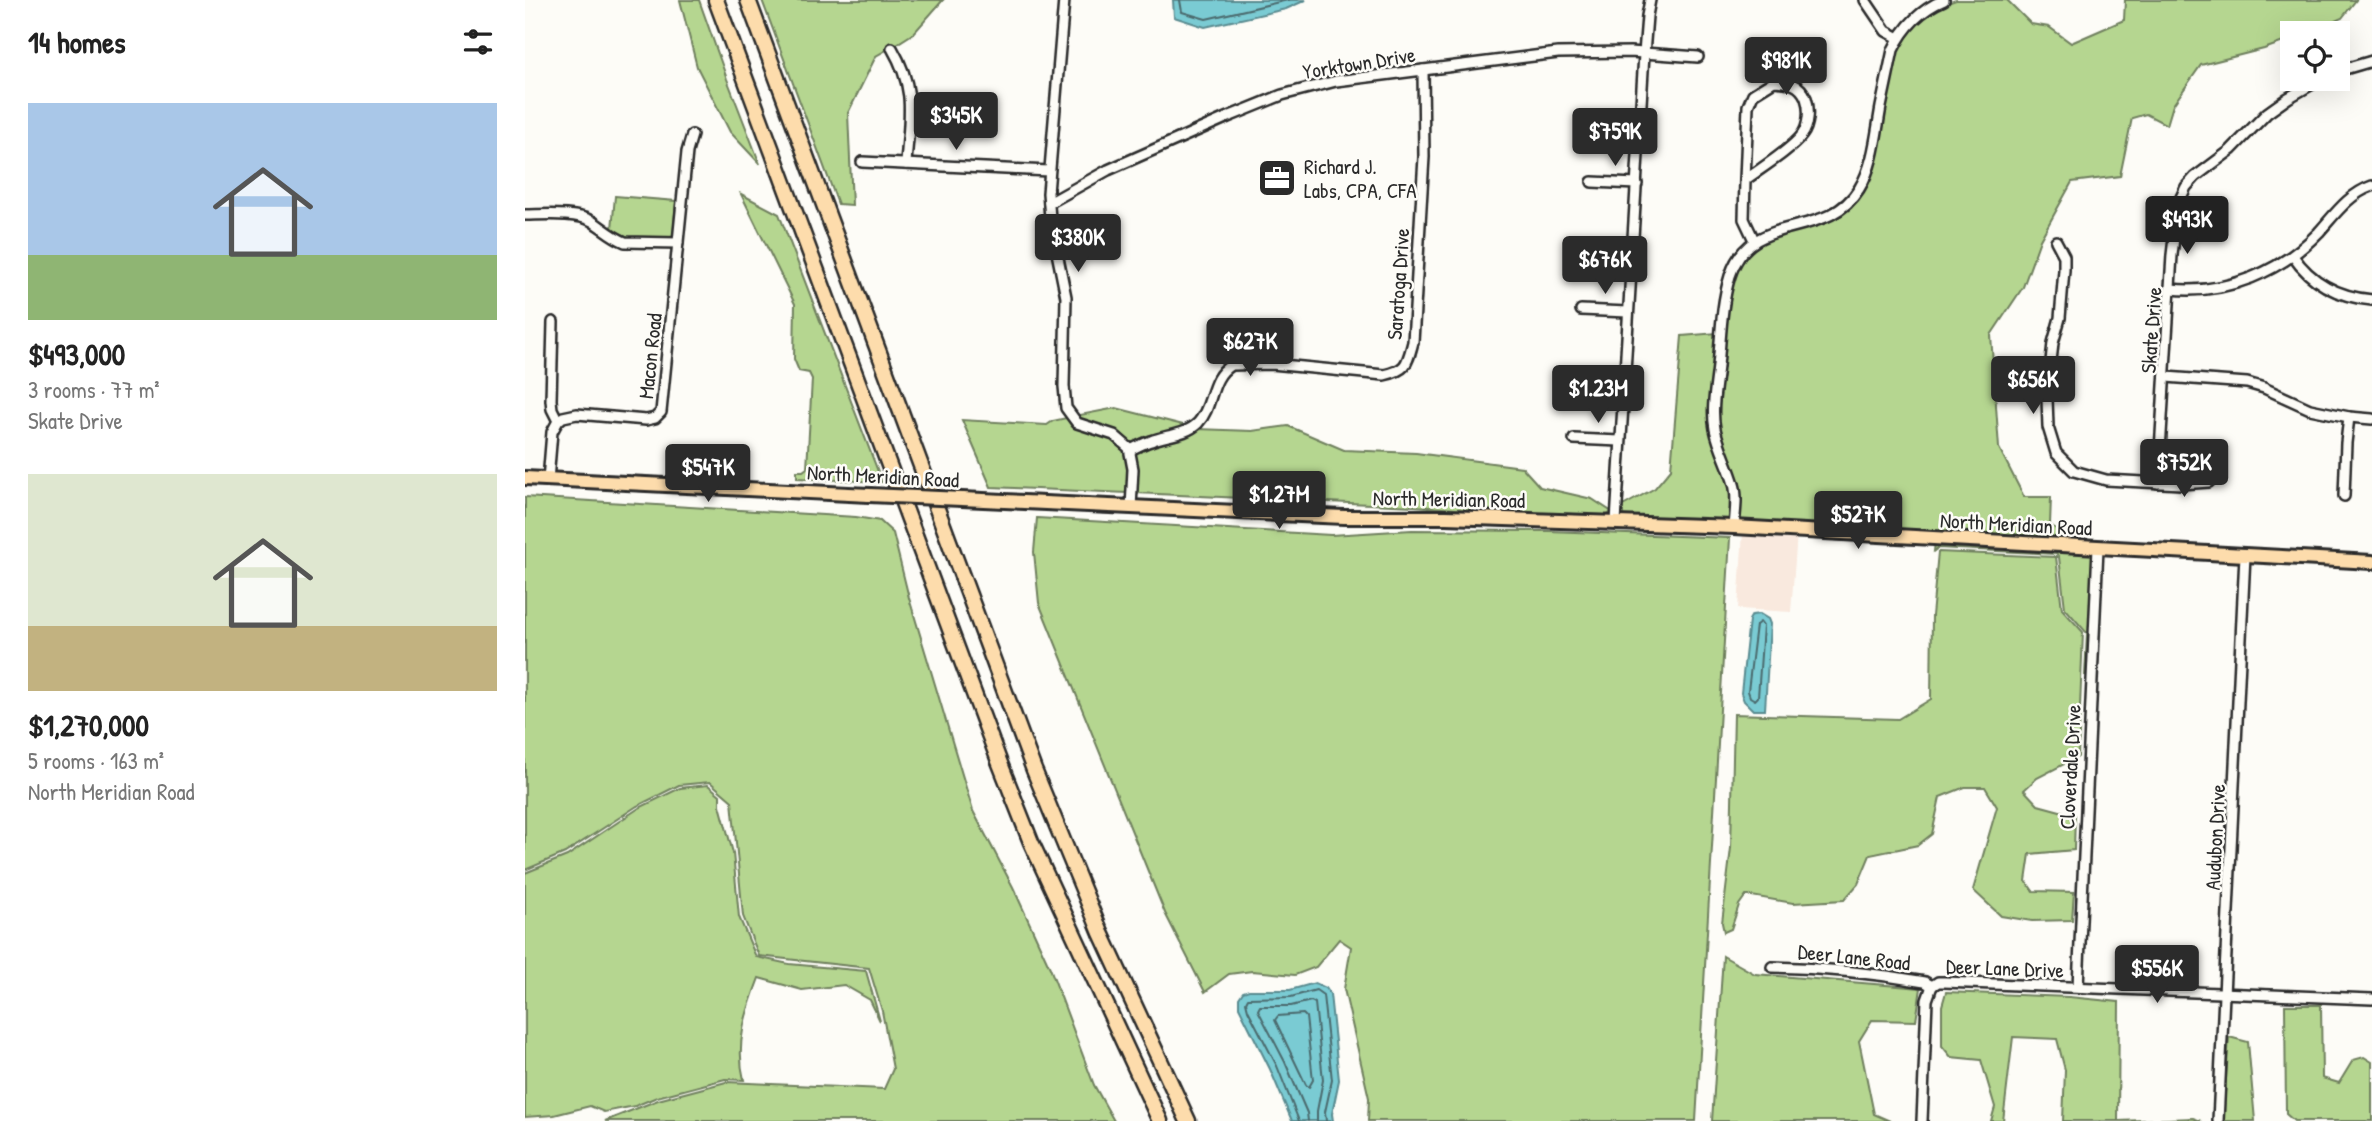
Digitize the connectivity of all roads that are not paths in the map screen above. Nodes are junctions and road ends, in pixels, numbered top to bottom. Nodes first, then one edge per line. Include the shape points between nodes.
1 (716, 0) edge
2 (748, 0) edge
3 (1064, 0) edge
4 (1650, 0) edge
5 (1865, 0) edge
6 (1944, 0) edge
7 (1899, 38) junction
8 (892, 48) dead end
9 (1644, 54) junction
10 (1698, 57) dead end
11 (2372, 61) edge
12 (2350, 67) edge
13 (1423, 70) junction
14 (2299, 91) edge
15 (692, 135) dead end
16 (862, 162) dead end
17 (907, 164) junction
18 (1049, 171) junction
19 (1745, 180) junction
20 (1592, 182) dead end
21 (1636, 184) junction
22 (2372, 186) edge
23 (1049, 203) junction
24 (525, 215) edge
25 (1754, 240) junction
26 (2056, 241) dead end
27 (678, 243) junction
28 (2293, 256) junction
29 (2171, 289) junction
30 (2372, 300) edge
31 (1581, 310) dead end
32 (1628, 312) junction
33 (553, 322) dead end
34 (2166, 377) junction
35 (2350, 417) junction
36 (2372, 418) edge
37 (558, 421) junction
38 (1574, 439) dead end
39 (1620, 441) junction
40 (1130, 450) junction
41 (525, 478) edge
42 (548, 480) junction
43 (2209, 482) dead end
44 (2158, 483) junction
45 (2344, 496) dead end
46 (1131, 508) junction
47 (1616, 522) junction
48 (1734, 527) junction
49 (2098, 548) junction
50 (2245, 555) junction
51 (2372, 562) edge
52 (1772, 967) dead end
53 (1932, 986) junction
54 (2078, 987) junction
55 (2225, 993) junction
56 (2372, 999) edge
57 (1160, 1121) edge
58 (1188, 1121) edge
59 (1922, 1121) edge
60 (2218, 1121) edge

1 - 57 highway via 1003,772
2 - 58 highway via 1034,770 1101,933
3 - 18 street
4 - 9 street
5 - 7 street via 1886,31
6 - 7 street via 1923,11
7 - 25 street via 1859,190 1845,206 1821,220
8 - 17 street via 903,67 911,99
9 - 10 street, Yorktown Drive
9 - 13 street, Yorktown Drive via 1557,53
9 - 21 street
11 - 12 street
13 - 23 street, Yorktown Drive via 1355,77 1282,94 1108,170
13 - 40 street, Saratoga Drive via 1424,157 1408,362 1400,371 1384,375 1272,364 1231,365 1216,379 1196,424
14 - 29 street, Skate Drive via 2267,113 2186,187 2176,214
15 - 27 street, Macon Road
16 - 17 street
17 - 18 street
18 - 23 street
19 - 19 street via 1748,106 1753,94 1774,81 1795,85 1808,107 1803,135
19 - 25 street via 1744,219
20 - 21 street
21 - 32 street
22 - 28 street via 2349,199
23 - 40 street via 1066,297 1066,408 1077,423 1114,435
24 - 27 street via 580,217 625,242
25 - 48 street via 1730,275 1714,407 1715,428 1735,486
26 - 44 street via 2064,256 2064,270 2047,398 2048,426 2056,453 2074,471 2106,480
27 - 37 street, Macon Road via 661,412 646,420 569,414
28 - 29 street via 2234,284 2197,291
28 - 30 street via 2332,291
29 - 34 street, Skate Drive
31 - 32 street
32 - 39 street
33 - 37 street via 551,400
34 - 35 street via 2247,383 2299,405
34 - 44 street, Skate Drive
35 - 36 street
35 - 45 street
37 - 42 street via 551,432
38 - 39 street
39 - 47 street
40 - 46 street
41 - 42 main road, North Meridian Road
42 - 46 main road, North Meridian Road, bridge
43 - 44 street
46 - 47 main road, North Meridian Road
47 - 48 main road, North Meridian Road
48 - 49 main road, North Meridian Road
49 - 50 main road, North Meridian Road
49 - 54 street, Cloverdale Drive
50 - 51 main road, North Meridian Road
50 - 55 street, Audubon Drive
52 - 53 street, Deer Lane Road via 1877,975
53 - 54 street, Deer Lane Drive via 1944,982
53 - 59 street via 1927,1000
54 - 55 street, Deer Lane Drive
55 - 56 street, Deer Lane Drive
55 - 60 street, Audubon Drive

